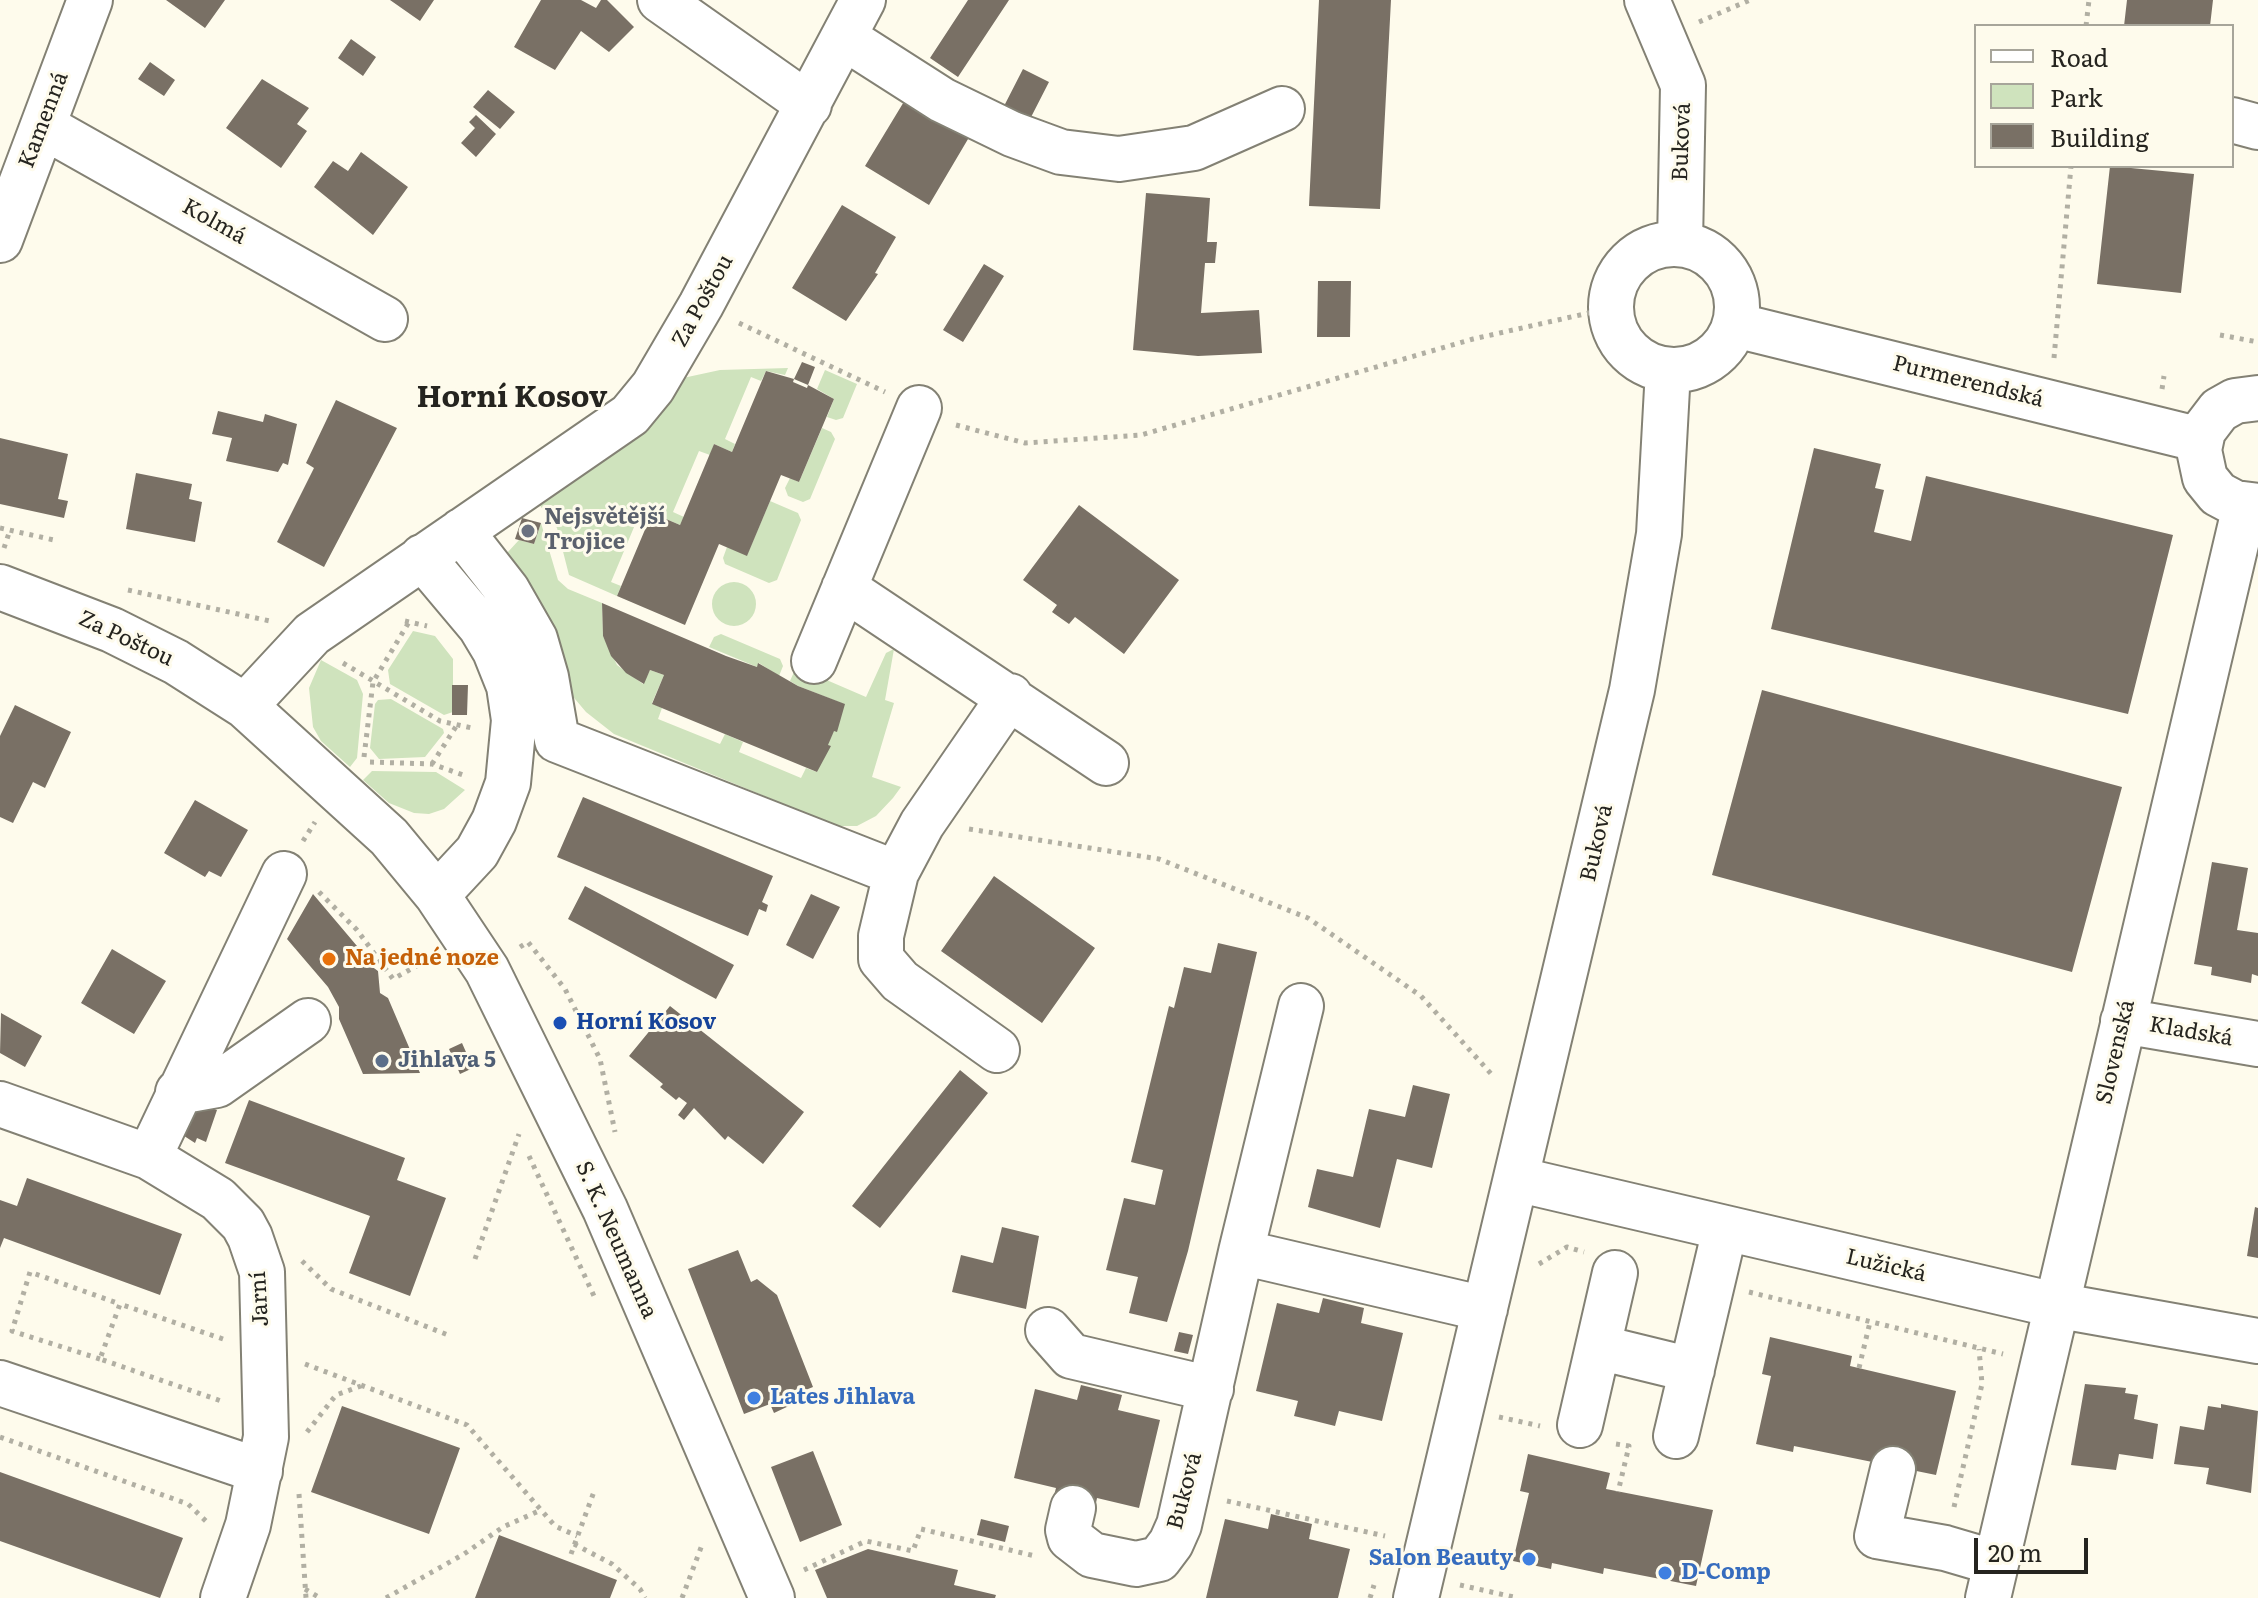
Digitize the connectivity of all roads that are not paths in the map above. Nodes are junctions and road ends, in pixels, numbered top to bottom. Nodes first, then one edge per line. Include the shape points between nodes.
1 (90, 0) edge
2 (660, 0) edge
3 (1656, 18) edge
4 (854, 19) edge
5 (809, 105) junction
6 (1282, 109) dead end
7 (2234, 121) edge
8 (43, 126) junction
9 (2258, 127) edge
10 (8, 190) edge
11 (0, 240) edge
12 (1680, 244) junction
13 (385, 319) dead end
14 (1735, 325) junction
15 (1668, 370) junction
16 (2258, 398) edge
17 (919, 408) road end
18 (2201, 440) junction
19 (2252, 506) edge
20 (461, 531) junction
21 (422, 557) junction
22 (0, 587) edge
23 (844, 588) junction
24 (814, 661) dead end
25 (1010, 696) junction
26 (245, 706) junction
27 (1106, 763) dead end
28 (896, 873) junction
29 (281, 880) road end
30 (437, 895) junction
31 (1301, 1006) dead end
32 (308, 1021) dead end
33 (2123, 1021) junction
34 (2258, 1044) edge
35 (997, 1050) dead end
36 (178, 1092) junction
37 (0, 1104) edge
38 (149, 1157) junction
39 (1516, 1179) junction
40 (1725, 1229) junction
41 (1241, 1252) junction
42 (1615, 1273) dead end
43 (2055, 1305) junction
44 (1485, 1309) junction
45 (1048, 1330) dead end
46 (2258, 1341) edge
47 (1598, 1347) junction
48 (1692, 1370) junction
49 (0, 1383) edge
50 (1211, 1389) junction
51 (1580, 1425) dead end
52 (1676, 1436) dead end
53 (1893, 1469) dead end
54 (279, 1475) junction
55 (1073, 1508) dead end
56 (1992, 1580) edge
57 (787, 1584) edge
58 (223, 1598) edge
59 (1416, 1598) edge

1 - 8 street, Kamenná
2 - 5 street
3 - 12 street, Buková via 1684,95
4 - 5 street, Za Poštou
4 - 6 street via 942,100 1061,152 1119,159 1194,148
5 - 20 street, Za Poštou via 653,387 630,415
7 - 9 street
8 - 10 street, Kamenná
8 - 13 street, Kolmá
10 - 11 street, Kamenná
12 - 14 street via 1706,253 1726,272 1736,297
12 - 15 street via 1649,250 1624,268 1611,308 1628,350 1650,366
14 - 15 street via 1717,354 1686,369
14 - 18 street, Purmerendská
15 - 39 street, Buková via 1663,493 1644,630
16 - 18 street via 2219,410
17 - 23 street
18 - 19 street via 2199,460 2205,478 2226,499
19 - 33 street, Slovenská
20 - 21 street, Za Poštou
20 - 28 street via 507,590 535,639 557,740
21 - 26 street, Za Poštou via 312,634
21 - 30 street via 480,626 509,686 514,720 486,784 494,821 477,852
22 - 26 street, Za Poštou via 112,630
23 - 24 street
23 - 25 street
25 - 27 street
25 - 28 street via 922,824
26 - 30 street, Za Poštou via 389,837
28 - 35 street via 883,917 881,959 900,981
29 - 36 street
30 - 57 street, S. K. Neumanna via 487,970
31 - 41 street, Buková
32 - 36 street via 217,1085
33 - 34 street, Kladská
33 - 43 street, Slovenská
36 - 38 street
37 - 38 street, Jarní
38 - 54 street, Jarní via 218,1199 250,1237 262,1272 266,1437
39 - 40 street, Lužická
39 - 44 street, Buková
40 - 43 street, Lužická
40 - 48 street
41 - 44 street
41 - 50 street, Buková
42 - 47 street
43 - 46 street, Lužická
43 - 56 street, Slovenská
44 - 59 street, Buková
45 - 50 street via 1071,1356
47 - 48 street
47 - 51 street
48 - 52 street
49 - 54 street
50 - 55 street, Buková via 1179,1525 1159,1559 1136,1564 1077,1547 1068,1530
53 - 56 street via 1877,1536 1945,1548
54 - 58 street, Jarní via 248,1525

